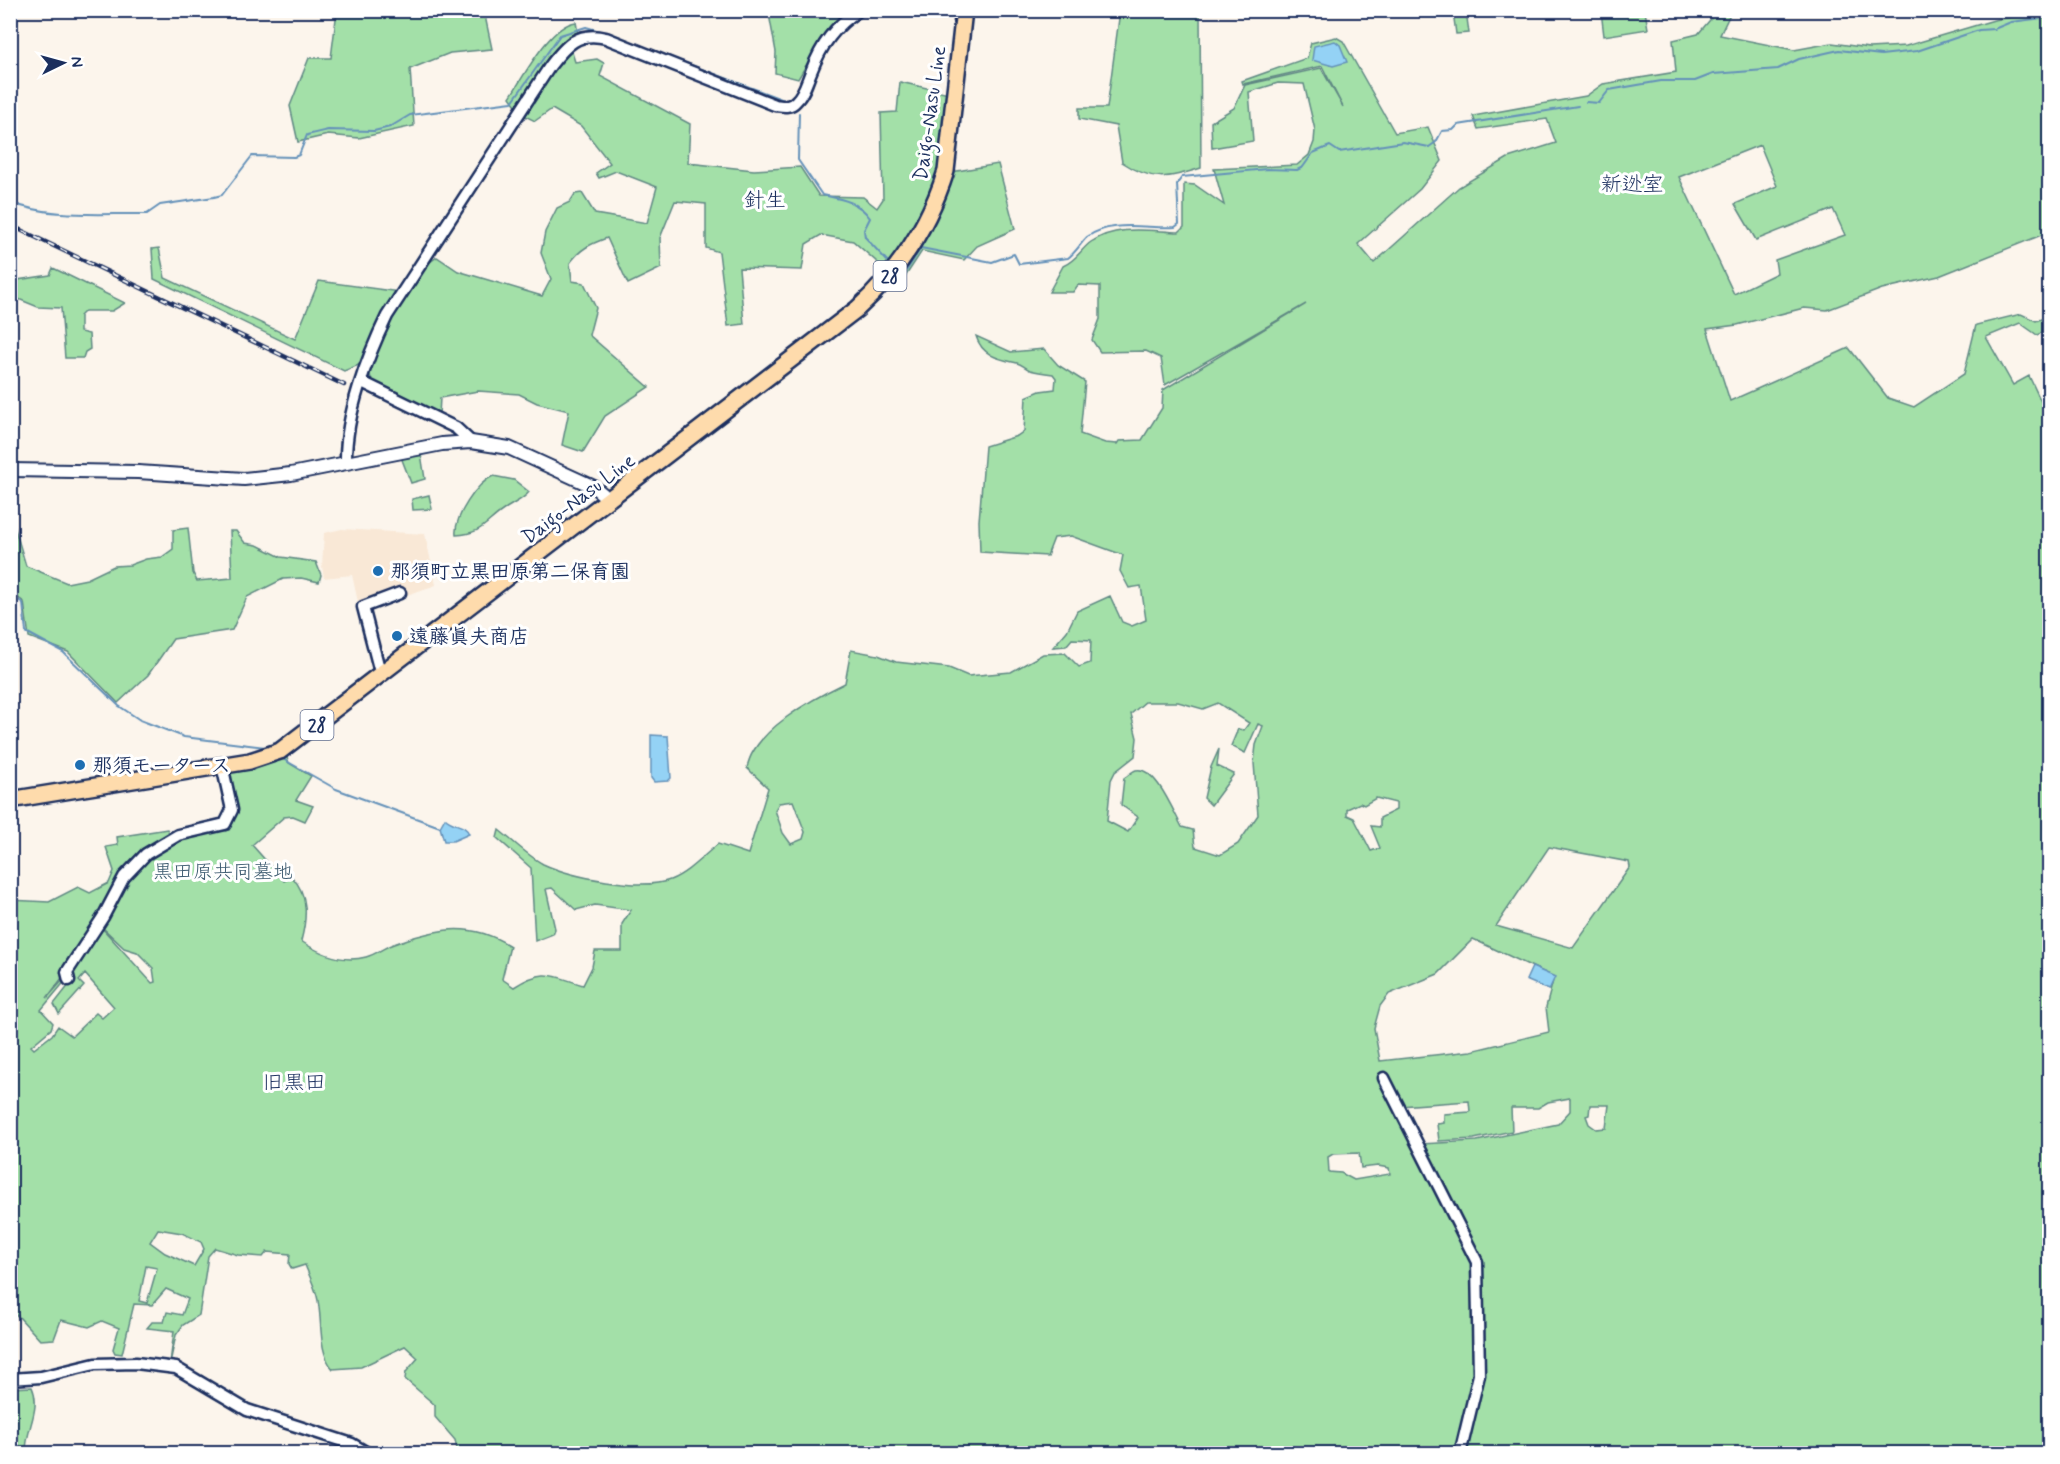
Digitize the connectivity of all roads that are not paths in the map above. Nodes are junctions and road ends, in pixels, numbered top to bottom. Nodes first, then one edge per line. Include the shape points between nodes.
1 (859, 10) edge
2 (964, 10) edge
3 (362, 382) junction
4 (471, 442) junction
5 (346, 462) junction
6 (10, 470) edge
7 (610, 500) junction
8 (400, 593) dead end
9 (381, 676) junction
10 (222, 765) junction
11 (10, 800) edge
12 (69, 980) dead end
13 (1384, 1078) dead end
14 (10, 1379) edge
15 (369, 1454) edge
16 (1460, 1454) edge

1 - 3 street via 830,34 801,94 787,107 606,38 593,35 571,41 550,66 387,316
2 - 7 main road, Daigo-Nasu Line / 28 via 946,171 938,195 904,258 857,309
3 - 4 street via 456,429
3 - 5 street via 348,426
4 - 5 street
4 - 7 street via 509,448 594,487
5 - 6 street via 244,479
7 - 9 main road, Daigo-Nasu Line / 28
8 - 9 street via 363,607
9 - 10 main road, Daigo-Nasu Line / 28 via 280,751
10 - 11 main road, Daigo-Nasu Line / 28
10 - 12 street via 231,802 230,818 217,828 178,835 146,854 124,877 104,917 67,972
13 - 16 street via 1477,1262 1479,1375
14 - 15 street via 28,1380 115,1362 176,1368 236,1405 352,1443

